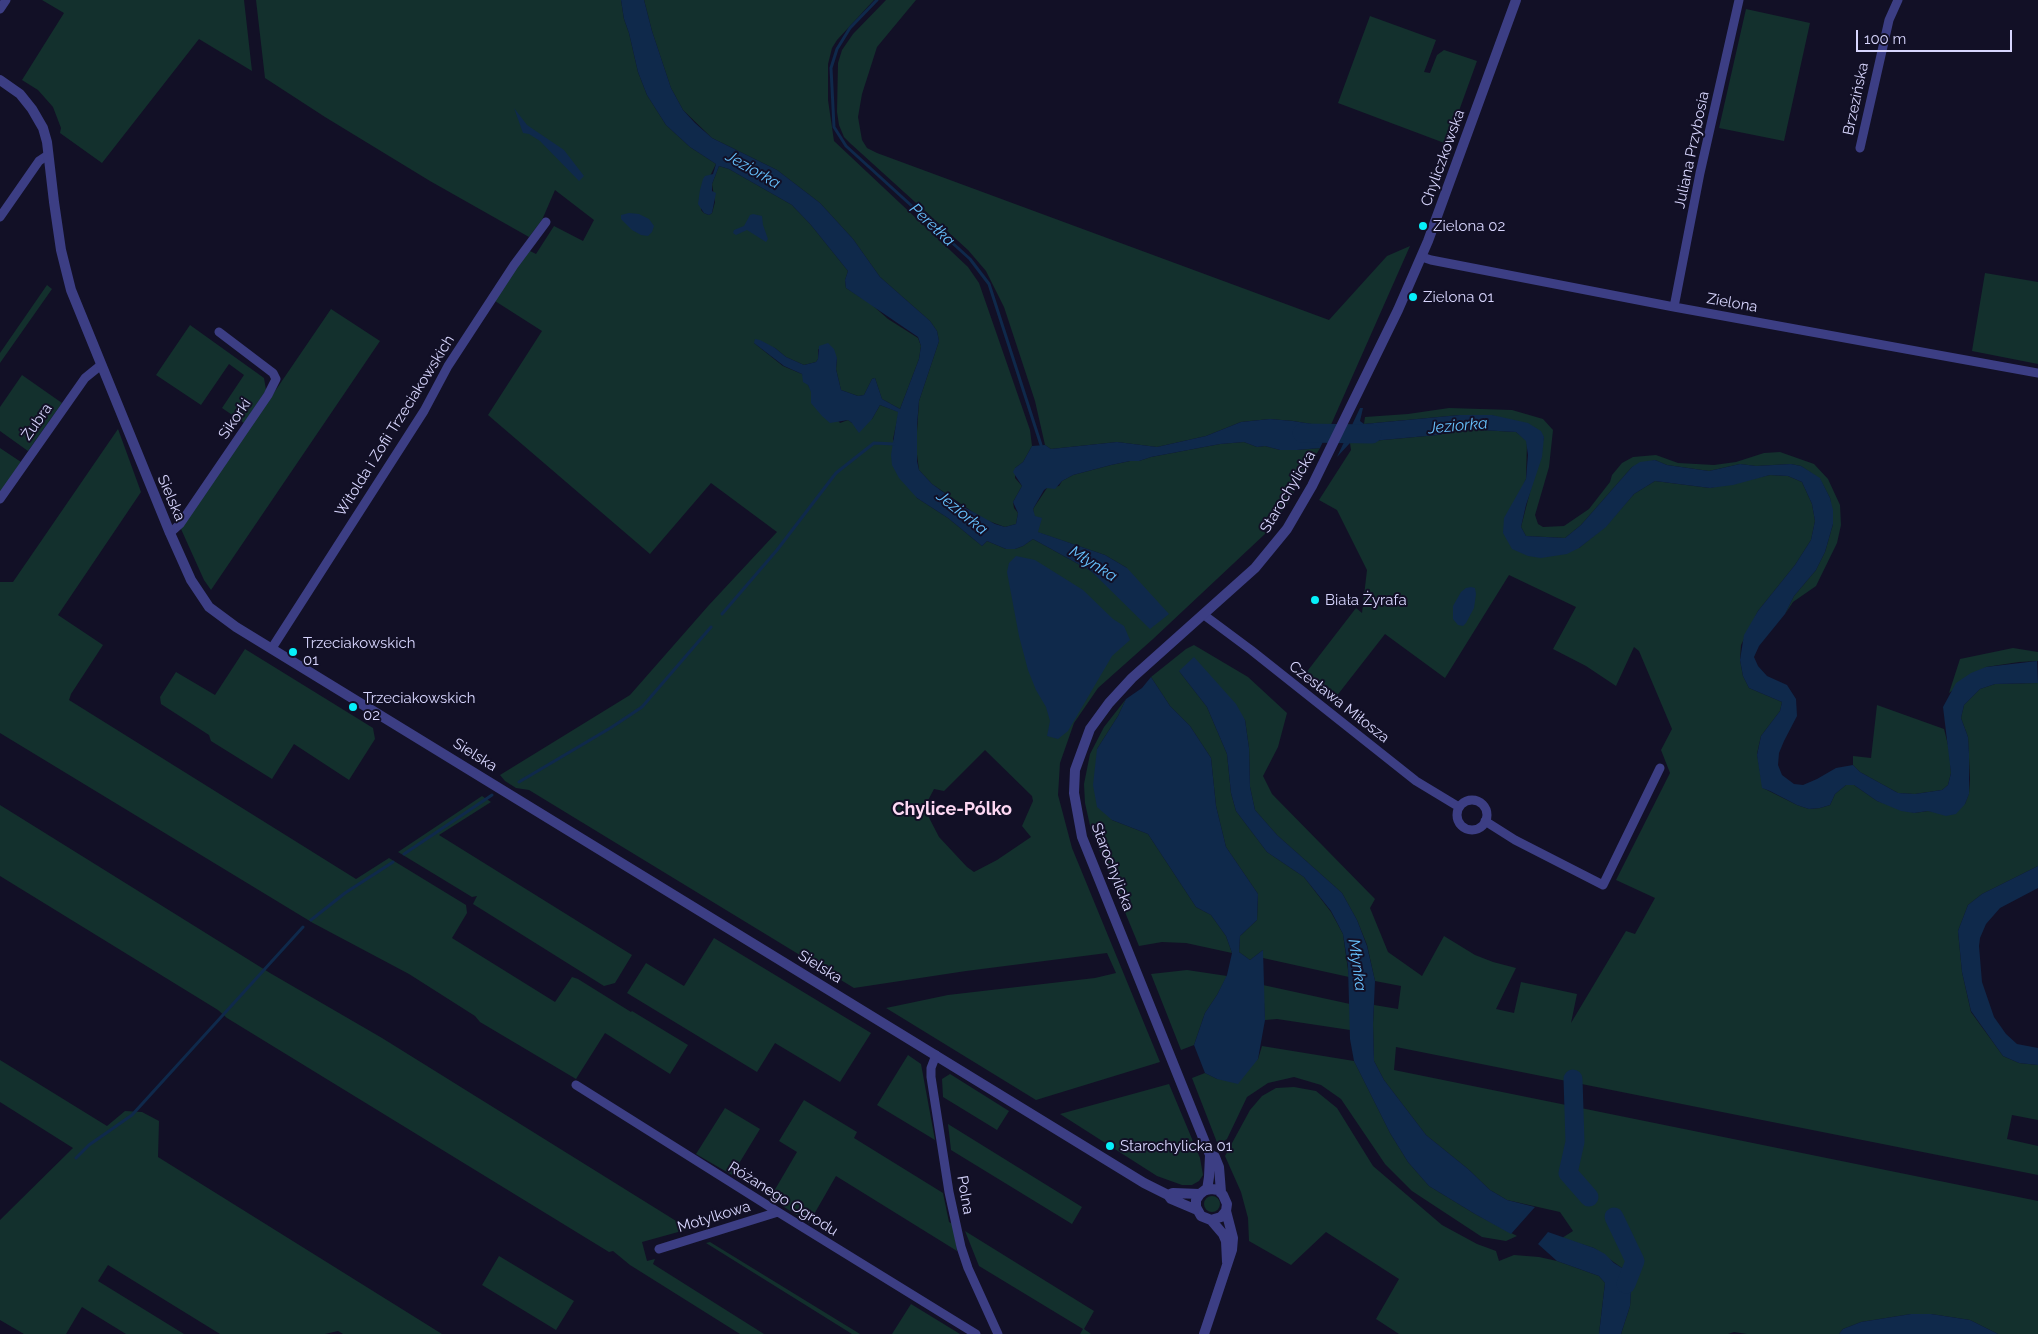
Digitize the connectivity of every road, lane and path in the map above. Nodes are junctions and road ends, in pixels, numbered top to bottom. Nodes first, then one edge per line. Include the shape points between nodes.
1 (6, 0) edge
2 (1516, 0) edge
3 (1739, 0) edge
4 (1898, 0) edge
5 (0, 9) edge
6 (0, 80) edge
7 (1860, 148) dead end
8 (48, 155) junction
9 (0, 217) edge
10 (546, 222) dead end
11 (1422, 257) junction
12 (1673, 306) junction
13 (219, 332) dead end
14 (101, 365) junction
15 (2038, 373) edge
16 (1339, 431) joint
17 (0, 499) edge
18 (170, 533) junction
19 (1204, 615) junction
20 (272, 648) junction
21 (1660, 768) dead end
22 (1459, 808) junction
23 (1485, 822) junction
24 (936, 1055) junction
25 (576, 1085) dead end
26 (1210, 1155) junction
27 (1203, 1192) junction
28 (1221, 1192) junction
29 (1168, 1194) junction
30 (1197, 1210) junction
31 (1226, 1211) junction
32 (778, 1212) junction
33 (1211, 1220) junction
34 (659, 1249) dead end
35 (1227, 1262) junction
36 (976, 1334) edge
37 (998, 1334) edge
38 (1204, 1334) edge

1 - 5 street
2 - 11 street, Chyliczkowska
3 - 12 street, Juliana Przybosia
4 - 7 street, Brzezińska via 1889,20
6 - 8 street, Sielska via 20,94 32,109 46,136
8 - 9 street via 39,162
8 - 14 street, Sielska via 66,270
10 - 20 street, Witolda i Zofii Trzeciakowskich via 448,366 424,411
11 - 12 street, Zielona
11 - 16 street, Chyliczkowska
12 - 15 street, Zielona
13 - 18 street, Sikorki via 273,373 276,379 180,524
14 - 17 street, Żubra via 85,378
14 - 18 street, Sielska
16 - 19 street, Starochylicka via 1287,529 1255,568
18 - 20 street, Sielska via 191,580 205,602 218,615
19 - 22 street, Czesława Miłosza via 1416,781
19 - 26 street, Starochylicka via 1132,678 1099,715 1078,757 1074,793 1082,837
20 - 24 street, Sielska
21 - 23 street via 1603,885
22 - 23 street via 1459,821 1465,828 1474,829
22 - 23 street via 1467,801 1478,801 1486,812
24 - 29 street, Sielska via 1144,1183
24 - 37 street, Polna via 931,1077 957,1230 968,1268
25 - 32 street, Różanego Ogrodu
26 - 27 street, Starochylicka via 1209,1177
26 - 28 street, Starochylicka via 1215,1157 1219,1167
27 - 28 street via 1215,1189
27 - 29 street, Sielska
27 - 30 street, Starochylicka via 1196,1200
28 - 31 street, Starochylicka via 1226,1200
29 - 30 street, Sielska via 1173,1201
30 - 33 street, Starochylicka via 1201,1216
31 - 33 street via 1218,1219
31 - 35 street, Starochylicka via 1232,1238
32 - 34 street, Motylkowa
32 - 36 street, Różanego Ogrodu
33 - 35 street, Starochylicka via 1225,1238
35 - 38 street, Starochylicka

